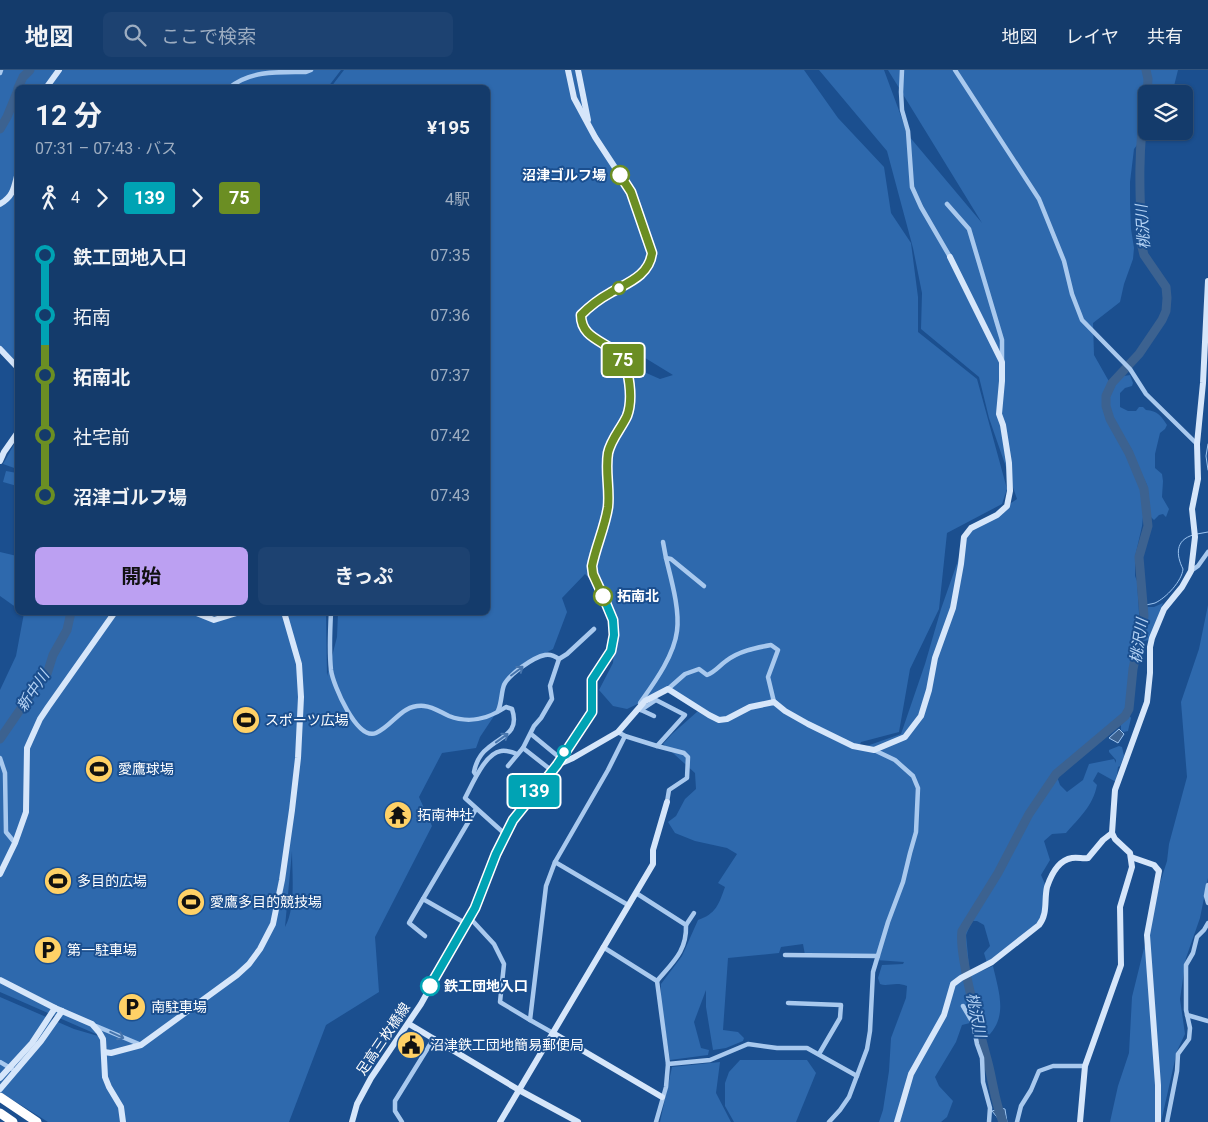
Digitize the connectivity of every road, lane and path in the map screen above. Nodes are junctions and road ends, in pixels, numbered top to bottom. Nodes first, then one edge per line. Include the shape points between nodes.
1 (2, 70) edge
2 (59, 70) edge
3 (311, 70) edge
4 (568, 70) edge
5 (578, 70) edge
6 (902, 70) edge
7 (955, 70) edge
8 (0, 74) edge
9 (48, 85) edge
10 (234, 85) edge
11 (589, 127) junction
12 (15, 183) edge
13 (0, 204) edge
14 (947, 204) dead end
15 (950, 257) joint
16 (1208, 282) edge
17 (0, 349) edge
18 (1002, 362) junction
19 (15, 365) edge
20 (15, 436) edge
21 (1197, 444) junction
22 (0, 461) edge
23 (663, 542) dead end
24 (1208, 552) edge
25 (666, 558) junction
26 (1191, 571) junction
27 (704, 586) dead end
28 (113, 615) edge
29 (202, 615) edge
30 (230, 615) edge
31 (285, 615) edge
32 (332, 615) edge
33 (594, 629) dead end
34 (559, 659) junction
35 (668, 689) junction
36 (774, 702) junction
37 (639, 709) junction
38 (498, 712) junction
39 (654, 716) dead end
40 (618, 732) junction
41 (531, 734) junction
42 (625, 736) junction
43 (657, 746) junction
44 (523, 748) junction
45 (874, 750) junction
46 (517, 754) junction
47 (0, 758) edge
48 (560, 758) junction
49 (557, 765) junction
50 (508, 766) dead end
51 (552, 770) junction
52 (476, 774) junction
53 (667, 802) joint
54 (476, 810) junction
55 (506, 834) junction
56 (1112, 834) junction
57 (15, 843) junction
58 (1131, 857) junction
59 (555, 862) junction
60 (0, 874) edge
61 (1208, 885) edge
62 (636, 893) junction
63 (423, 899) junction
64 (1208, 903) edge
65 (628, 905) junction
66 (694, 913) dead end
67 (467, 920) junction
68 (1208, 923) edge
69 (686, 925) junction
70 (426, 936) dead end
71 (603, 947) junction
72 (785, 955) dead end
73 (878, 956) junction
74 (0, 980) edge
75 (657, 981) junction
76 (788, 1003) dead end
77 (963, 1006) dead end
78 (58, 1010) junction
79 (1187, 1016) junction
80 (530, 1020) junction
81 (1208, 1021) edge
82 (92, 1024) junction
83 (409, 1024) junction
84 (553, 1033) junction
85 (434, 1038) junction
86 (141, 1045) junction
87 (104, 1052) junction
88 (819, 1054) junction
89 (0, 1062) edge
90 (670, 1064) junction
91 (1085, 1066) junction
92 (11, 1071) junction
93 (857, 1076) junction
94 (0, 1078) edge
95 (0, 1089) edge
96 (519, 1090) junction
97 (0, 1097) edge
98 (662, 1097) junction
99 (0, 1113) edge
100 (13, 1122) edge
101 (37, 1122) edge
102 (122, 1122) edge
103 (352, 1122) edge
104 (402, 1122) edge
105 (500, 1122) edge
106 (578, 1122) edge
107 (656, 1122) edge
108 (829, 1122) edge
109 (897, 1122) edge
110 (989, 1122) edge
111 (1017, 1122) edge
112 (1080, 1122) edge
113 (1158, 1122) edge
114 (1167, 1122) edge

1 - 8 street
2 - 9 street
3 - 10 street via 267,72
4 - 11 street via 574,98
5 - 11 street
6 - 15 street via 902,110 908,135 912,187
7 - 21 street via 1039,199 1064,261 1082,320 1124,362 1146,394
11 - 48 street via 631,192 652,253 641,275 581,315 584,330 622,358 627,368 630,395 627,415 608,453 608,507 592,566 613,620 612,643 608,656 592,680 592,712
12 - 13 street via 8,200
14 - 18 street via 969,229 1002,340
15 - 18 street
16 - 21 street
17 - 19 street
18 - 45 street via 999,414 1008,463 1010,491 1007,506 971,528 964,537 953,608 935,658 921,716 905,737
20 - 22 street
21 - 26 street via 1198,479 1192,509 1195,535
23 - 25 street
24 - 26 street
25 - 27 street
25 - 37 street via 677,631 674,646
26 - 56 street via 1164,609 1152,638 1147,702 1115,790
28 - 57 street via 40,719 27,748 26,812
29 - 30 street via 214,620
31 - 86 street via 299,664 301,697 292,810 273,924 248,964
32 - 38 street via 331,671 341,699 363,732 376,733 398,714 414,707 430,707 461,719 478,720
33 - 34 street
38 -> 34 street via 504,685 511,675 545,655
34 - 41 street via 550,686 552,699
35 - 36 street via 719,720 750,707
35 - 36 street via 686,674 699,669 707,675 741,652 771,645 778,650 768,676
35 - 37 street via 645,700
36 - 45 street via 808,724 853,746
37 - 39 street
37 - 40 street
37 - 43 street via 656,700 685,716
52 -> 38 street via 480,756 512,729 512,709 506,707
40 - 42 street
40 - 49 street
41 - 44 street
41 - 48 street
42 - 43 street
42 - 59 street
43 - 53 street via 688,757 687,778 669,790
44 - 46 street
44 - 51 street
45 - 73 street via 902,766 913,776 918,788 916,832
46 - 50 street
46 - 52 street via 503,750 496,752
47 - 57 street via 6,773 6,832
48 - 49 street
49 - 51 street, 足高三枚橋線
51 - 55 street, 足高三枚橋線
52 - 54 street via 465,798
53 - 62 street via 653,850 653,864
54 - 55 street
54 - 63 street
55 - 67 street, 足高三枚橋線
56 - 58 street
56 - 109 street via 1088,858 1071,858 1060,864 1047,887 1043,920 992,962 953,984 944,1015 911,1074
57 - 60 street
58 - 91 street via 1131,873 1120,913 1121,966
58 - 113 street via 1154,865 1159,872 1146,935
59 - 65 street
59 - 80 street via 546,886
61 - 64 street
62 - 65 street
62 - 69 street
63 - 67 street
63 - 70 street via 410,922
65 - 71 street
66 - 69 street
67 - 80 street via 494,944 504,964 500,1002
67 - 83 street, 足高三枚橋線
68 - 79 street via 1197,938 1186,965
69 - 75 street via 686,938 680,953
71 - 75 street
71 - 84 street
72 - 73 street
73 - 93 street via 873,972 867,1049
74 - 78 street
75 - 90 street
76 - 88 street via 841,1005 840,1018
77 - 110 street via 975,1029 976,1044 982,1058 983,1082 990,1108
78 - 82 street
78 - 92 street via 50,1030
79 - 81 street
79 - 114 street via 1189,1038 1178,1054
80 - 84 street
82 -> 86 street
82 - 87 street via 103,1039
83 - 85 street
83 - 103 street, 足高三枚橋線 via 371,1078 357,1104
84 - 96 street
84 - 98 street
85 - 96 street
85 - 104 street via 395,1101 395,1111
86 - 87 street via 118,1052
87 - 102 street via 105,1077 121,1106
88 - 90 street via 807,1048 748,1044 710,1060
88 - 93 street
89 - 92 street
90 - 98 street
91 - 111 street via 1053,1066 1038,1072 1021,1106
91 - 112 street
92 - 94 street
92 - 95 street
93 - 108 street via 849,1097
96 - 105 street
96 - 106 street
97 - 101 highway
98 - 107 street
99 - 100 highway

